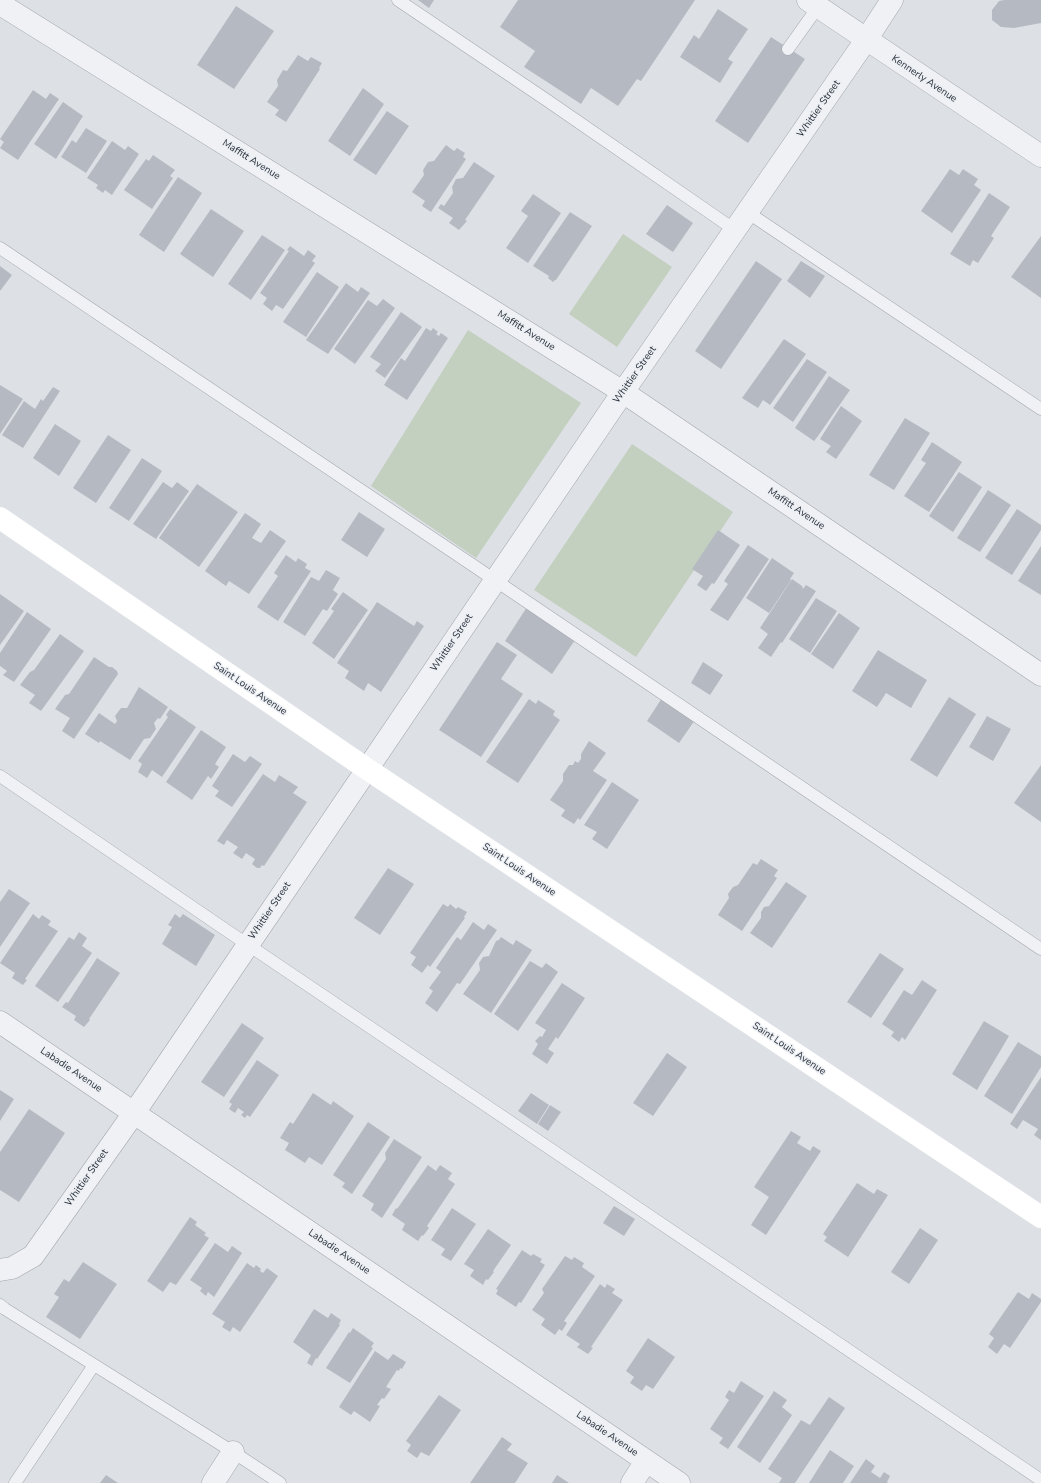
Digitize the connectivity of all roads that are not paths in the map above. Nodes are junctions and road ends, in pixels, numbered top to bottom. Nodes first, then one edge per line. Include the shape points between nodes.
1 (398, 0) edge
2 (892, 0) edge
3 (0, 4) edge
4 (813, 4) edge
5 (866, 40) junction
6 (788, 49) dead end
7 (1041, 156) edge
8 (747, 212) junction
9 (735, 230) junction
10 (0, 248) edge
11 (623, 392) junction
12 (1041, 409) edge
13 (0, 518) edge
14 (495, 580) junction
15 (1041, 675) edge
16 (367, 769) junction
17 (0, 776) edge
18 (247, 945) junction
19 (1041, 949) edge
20 (0, 1022) edge
21 (134, 1113) junction
22 (1041, 1217) edge
23 (0, 1270) edge
24 (0, 1304) edge
25 (94, 1365) junction
26 (234, 1452) junction
27 (646, 1461) junction
28 (1041, 1480) edge
29 (15, 1483) edge
30 (213, 1483) edge
31 (280, 1483) edge
32 (632, 1483) edge
33 (679, 1483) edge

1 - 9 lane
2 - 5 street, Whittier Street
3 - 11 street, Maffitt Avenue
4 - 5 street, Kennerly Avenue
4 - 6 lane
5 - 7 street, Kennerly Avenue
5 - 8 street, Whittier Street
8 - 9 street, Whittier Street
8 - 12 lane
9 - 11 street, Whittier Street
10 - 14 lane
11 - 14 street, Whittier Street
11 - 15 street, Maffitt Avenue
13 - 16 street, Saint Louis Avenue
14 - 16 street, Whittier Street
14 - 19 lane
16 - 18 street, Whittier Street
16 - 22 street, Saint Louis Avenue
17 - 18 lane
18 - 21 street, Whittier Street
18 - 28 lane
20 - 21 street, Labadie Avenue
21 - 23 street, Whittier Street via 33,1256 12,1268
21 - 27 street, Labadie Avenue
24 - 25 lane
25 - 26 lane
25 - 29 lane
26 - 30 street
26 - 31 lane
27 - 32 street
27 - 33 street, Labadie Avenue

